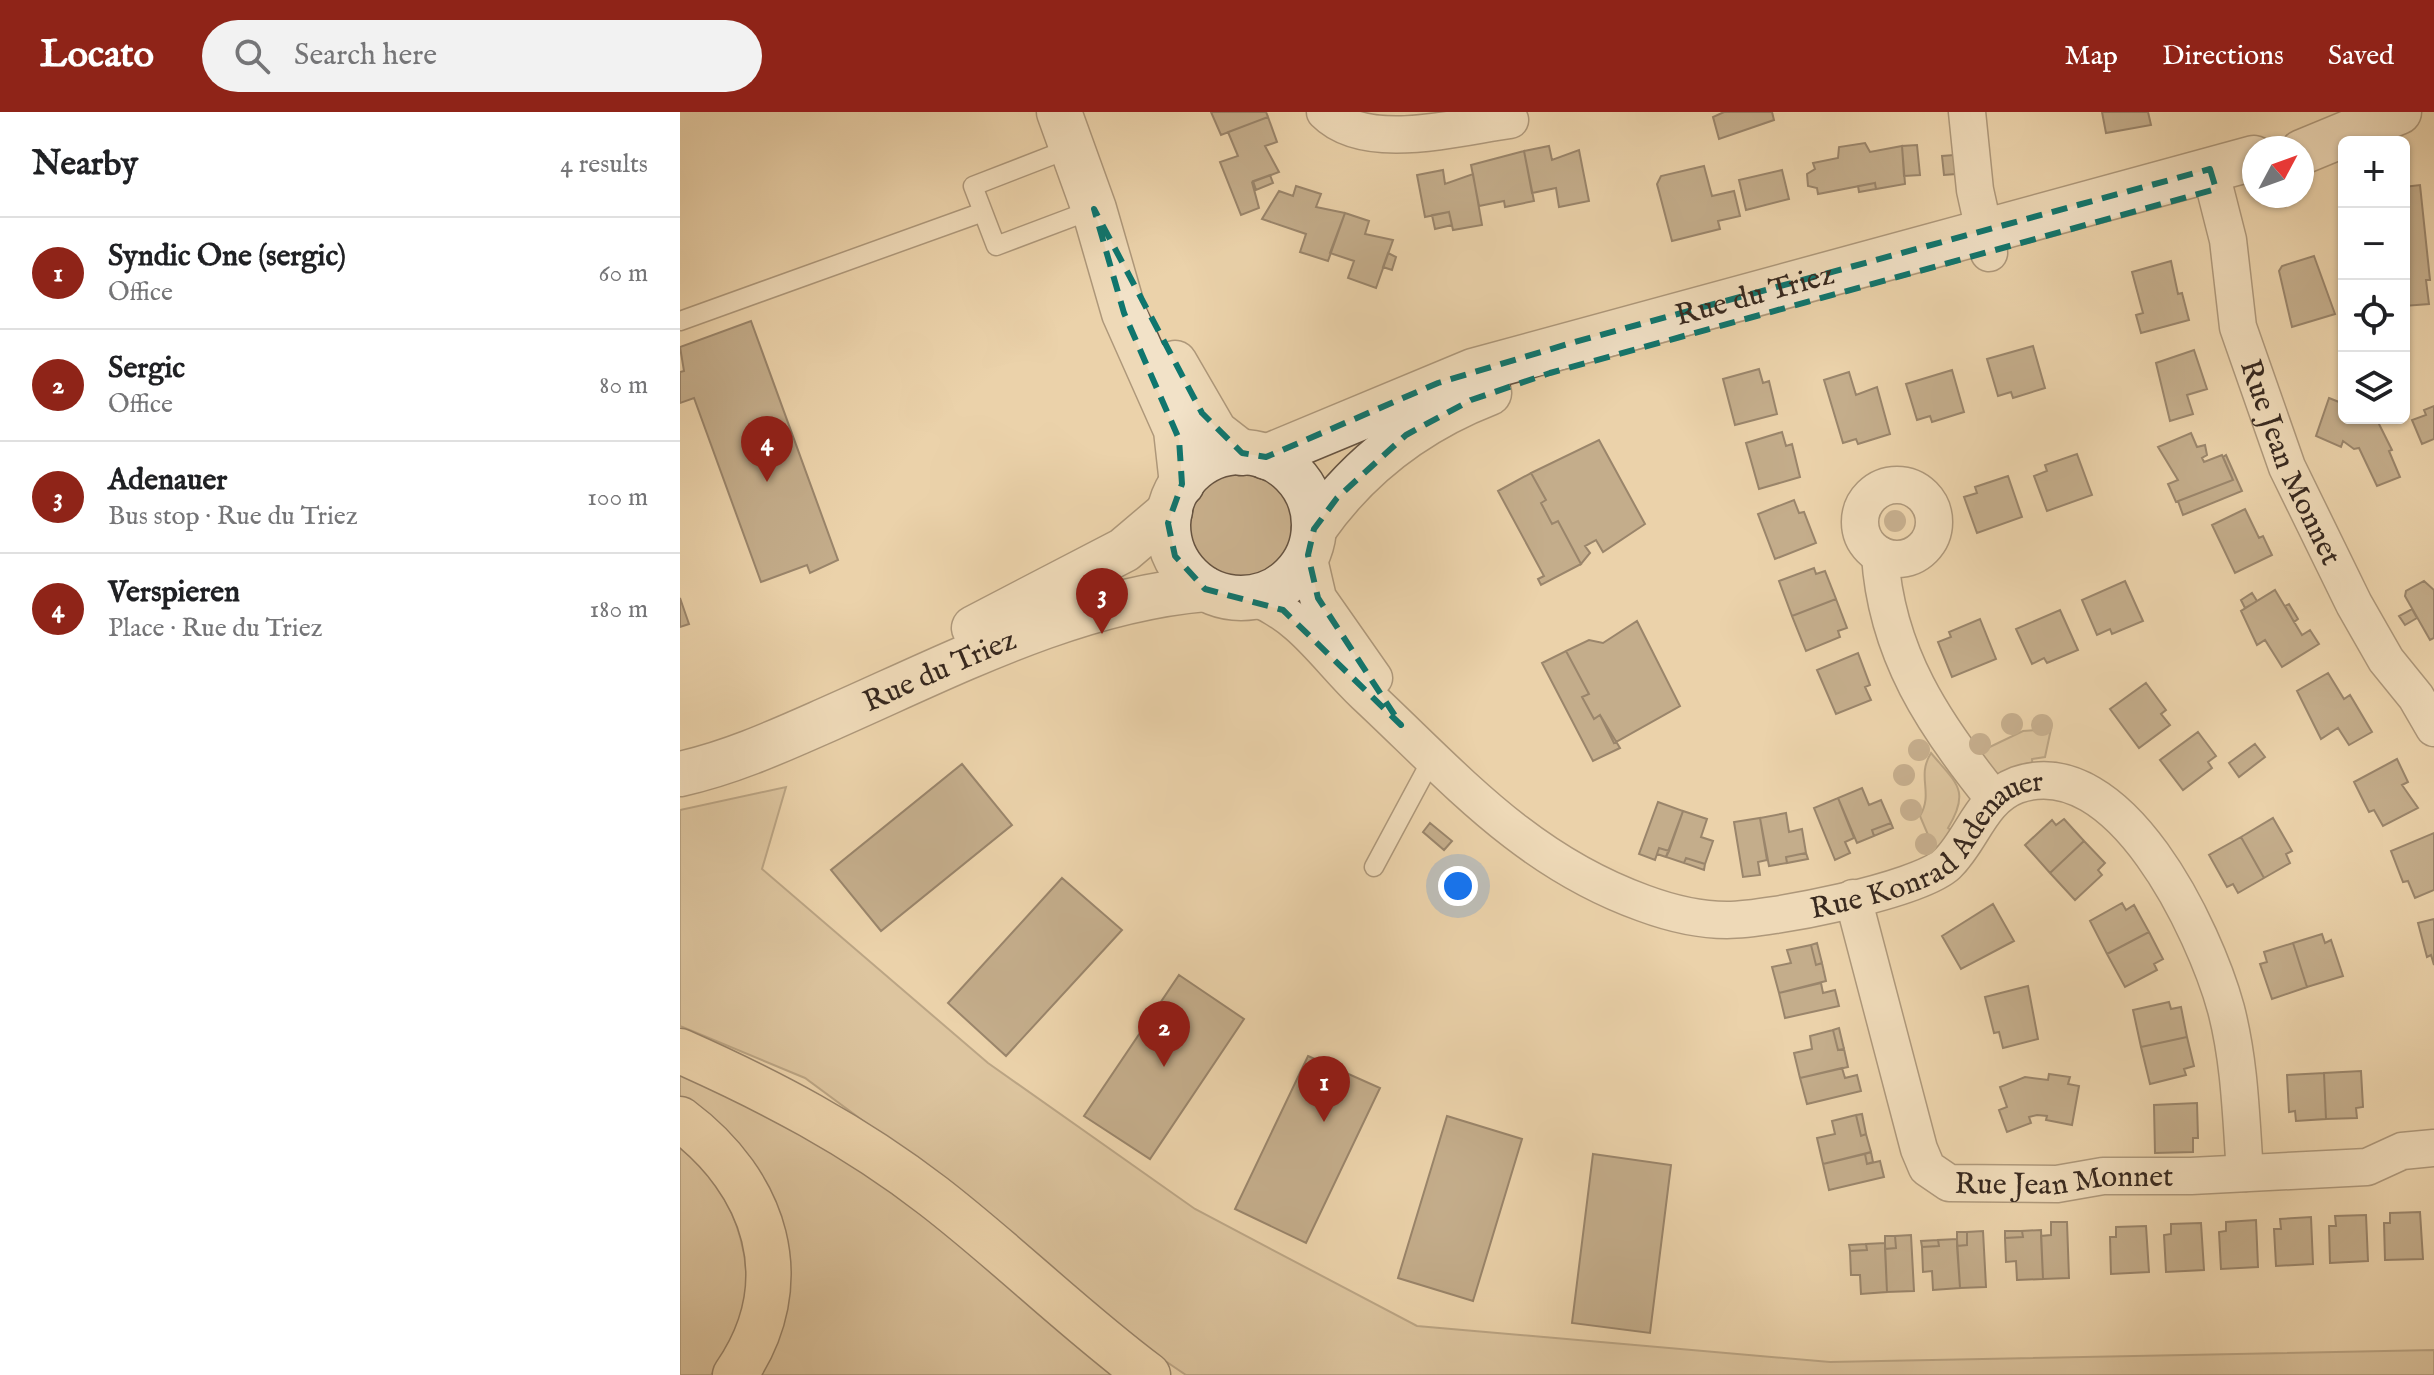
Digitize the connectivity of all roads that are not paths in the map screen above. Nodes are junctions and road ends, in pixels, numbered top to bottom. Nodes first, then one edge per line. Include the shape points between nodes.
1 (1325, 112) edge
2 (1967, 112) edge
3 (2399, 112) edge
4 (1510, 120) dead end
5 (1065, 130) edge
6 (2314, 144) edge
7 (2227, 177) edge
8 (1094, 209) junction
9 (983, 212) junction
10 (1986, 241) junction
11 (680, 321) edge
12 (1254, 455) junction
13 (1176, 498) junction
14 (1311, 542) junction
15 (1880, 555) dead end
16 (1205, 589) junction
17 (1253, 597) junction
18 (2430, 710) edge
19 (1401, 725) junction
20 (680, 751) edge
21 (1432, 759) junction
22 (680, 774) edge
23 (1994, 799) junction
24 (1374, 867) dead end
25 (1853, 898) junction
26 (680, 1051) edge
27 (680, 1119) edge
28 (2434, 1148) edge
29 (2245, 1173) junction
30 (735, 1375) edge
31 (1148, 1375) edge

1 - 4 street via 1350,128 1374,134
2 - 10 street
3 - 6 street
5 - 8 street
5 - 9 lane via 973,186
7 - 10 street, Rue du Triez
7 - 18 street, Rue Jean Monnet via 2238,327 2277,442 2354,604 2394,672
8 - 9 lane via 996,246
8 - 12 street via 1202,413 1215,432
8 - 13 street via 1124,313 1176,430
9 - 11 lane
10 - 12 street, Rue du Triez via 1473,371
10 - 14 street, Rue du Triez via 1471,400 1388,448 1352,482
12 - 13 street via 1203,463
12 - 14 street via 1286,468 1302,485 1311,506
13 - 16 street via 1169,534 1175,556
13 - 20 street, Rue du Triez via 1124,550 1024,604 797,709
14 - 17 street via 1282,586
14 - 19 street, Rue Konrad Adenauer via 1318,598
15 - 23 street via 1890,622 1925,702 1946,740
16 - 17 street via 1233,598
16 - 22 street, Rue du Triez via 1135,601 1032,633 756,750
17 - 19 street, Rue Konrad Adenauer via 1291,616
19 - 21 street, Rue Konrad Adenauer
21 - 24 lane
21 - 25 street, Rue Konrad Adenauer via 1521,839 1585,878 1645,904 1727,920
23 - 25 street, Rue Konrad Adenauer via 1938,871
23 - 29 street, Rue Konrad Adenauer via 2032,781 2080,788 2121,816 2162,872 2201,942 2226,1007
25 - 29 street, Rue Jean Monnet via 1919,1149 1927,1168 1941,1180 2068,1184 2103,1176
26 - 31 highway via 781,1097 872,1152
27 - 30 highway via 714,1146 742,1181 765,1245 769,1268 764,1316
28 - 29 street, Rue Jean Monnet via 2402,1151 2367,1167

